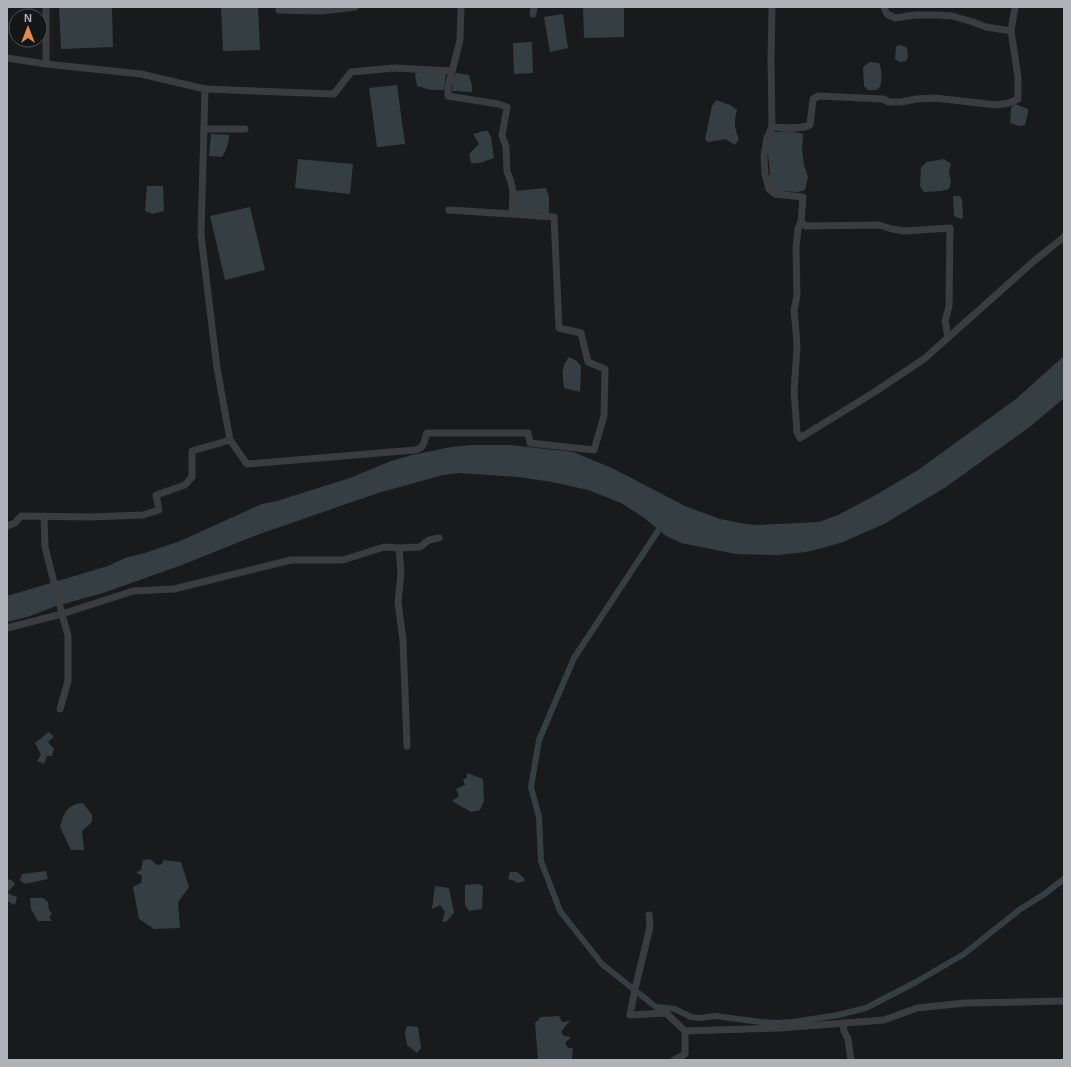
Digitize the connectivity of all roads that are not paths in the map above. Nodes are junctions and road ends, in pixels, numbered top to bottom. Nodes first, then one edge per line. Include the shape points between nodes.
1 (46, 7) edge
2 (355, 7) edge
3 (461, 7) edge
4 (772, 7) edge
5 (884, 7) edge
6 (1015, 7) edge
7 (279, 10) dead end
8 (1011, 31) junction
9 (7, 58) edge
10 (46, 64) junction
11 (452, 71) junction
12 (205, 89) junction
13 (772, 127) junction
14 (204, 129) junction
15 (246, 129) dead end
16 (449, 210) dead end
17 (512, 214) junction
18 (801, 222) junction
19 (1064, 237) edge
20 (948, 338) junction
21 (230, 440) junction
22 (44, 516) junction
23 (7, 526) edge
24 (439, 538) dead end
25 (398, 548) junction
26 (61, 612) junction
27 (7, 628) edge
28 (60, 709) dead end
29 (407, 746) dead end
30 (649, 915) dead end
31 (1064, 1001) edge
32 (843, 1023) junction
33 (685, 1031) junction
34 (674, 1060) edge
35 (851, 1060) edge

1 - 10 street
2 - 7 street via 322,11
3 - 11 street via 460,40
4 - 13 street
5 - 8 street via 887,14 895,18 945,15 986,27
6 - 8 street
8 - 13 street via 1019,85 1018,99 1009,103 997,105 935,98 889,102 883,99 819,96 813,99 810,125 807,127
9 - 10 street
10 - 12 street via 141,74
11 - 12 street via 394,68 352,72 334,94
11 - 17 street via 448,96 507,107 502,136 513,192
12 - 14 street
13 - 18 street via 764,156 769,189 775,194 804,198
14 - 15 street
14 - 21 street via 201,235 217,368
16 - 17 street
17 - 21 street via 554,217 559,328 581,333 588,362 605,369 604,416 594,450 530,443 528,433 427,433 421,449 247,464
18 - 20 street via 806,226 879,225 904,231 950,228 949,306 945,321
18 - 20 street via 796,248 797,296 794,310 797,348 794,391 797,432 800,438 924,359
19 - 20 street
21 - 22 street via 192,451 192,477 185,485 156,495 159,510 143,515
22 - 23 street via 21,516
22 - 26 street via 45,547
24 - 25 street via 429,540 420,547
25 - 26 street via 384,547 342,560 291,560 174,589 133,591
25 - 29 street via 401,573 398,602 403,640
26 - 27 street
26 - 28 street via 68,636 69,658 68,680
30 - 33 street via 650,927 630,1015 666,1013
31 - 32 street via 965,1003 917,1008 884,1020
32 - 33 street
32 - 35 street
33 - 34 street via 685,1054

